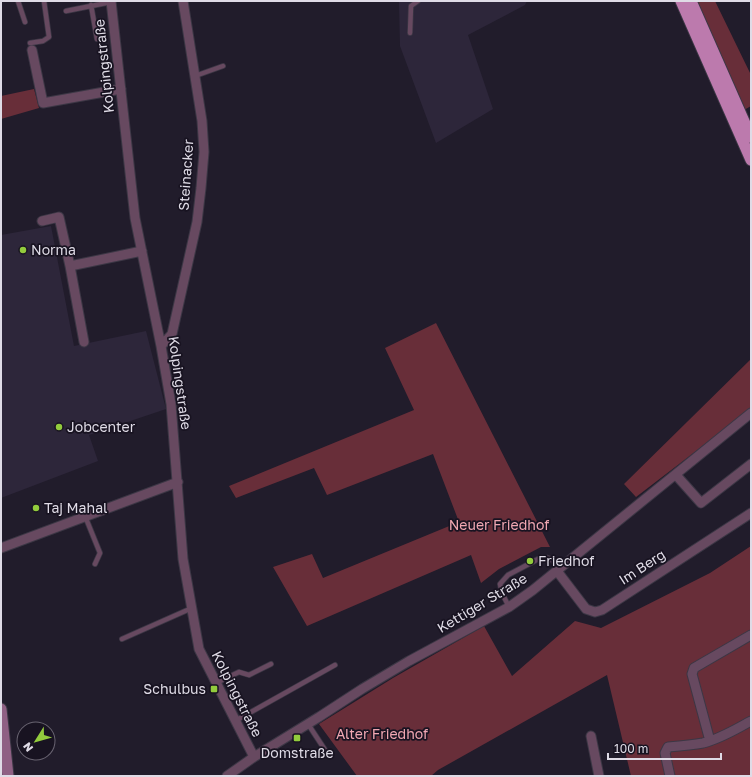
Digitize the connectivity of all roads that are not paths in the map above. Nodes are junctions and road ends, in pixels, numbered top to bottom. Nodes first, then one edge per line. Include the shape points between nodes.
1 (18, 1) edge
2 (44, 1) edge
3 (111, 1) edge
4 (183, 1) edge
5 (418, 1) edge
6 (681, 1) edge
7 (691, 1) edge
8 (91, 6) junction
9 (66, 10) dead end
10 (25, 22) dead end
11 (410, 33) dead end
12 (97, 39) dead end
13 (31, 44) joint
14 (223, 66) dead end
15 (195, 76) junction
16 (121, 89) junction
17 (751, 137) edge
18 (751, 160) edge
19 (42, 221) dead end
20 (142, 251) junction
21 (70, 266) junction
22 (84, 342) dead end
23 (161, 346) junction
24 (751, 413) edge
25 (751, 464) edge
26 (676, 475) junction
27 (178, 482) junction
28 (751, 513) edge
29 (85, 516) junction
30 (1, 548) edge
31 (95, 564) dead end
32 (559, 570) junction
33 (508, 607) junction
34 (192, 608) junction
35 (751, 635) edge
36 (122, 639) dead end
37 (271, 664) dead end
38 (335, 665) dead end
39 (216, 683) junction
40 (1, 709) edge
41 (236, 721) junction
42 (751, 721) edge
43 (308, 724) junction
44 (591, 736) dead end
45 (710, 740) junction
46 (329, 756) dead end
47 (254, 757) junction
48 (8, 776) edge
49 (227, 776) edge
50 (599, 776) edge
51 (670, 776) edge

1 - 10 lane
2 - 13 lane via 49,37
3 - 8 lane
3 - 16 street, Kolpingstraße
4 - 15 street, Steinacker
5 - 11 lane via 411,6
6 - 18 highway
7 - 17 highway
8 - 9 lane
8 - 12 lane
13 - 16 street via 43,103
14 - 15 lane
15 - 23 street, Steinacker via 204,152 202,188 172,334
16 - 20 street, Kolpingstraße via 135,218
19 - 21 street via 59,217
20 - 21 street
20 - 23 street, Kolpingstraße
21 - 22 street
23 - 27 street, Kolpingstraße via 171,404
24 - 26 street, Kettiger Straße
25 - 26 street via 701,503
26 - 32 street, Kettiger Straße
27 - 29 street
27 - 34 street, Kolpingstraße via 183,559
28 - 32 street, Im Berg via 602,610 594,612 586,608
29 - 30 street
29 - 31 lane via 100,553
32 - 33 street, Kettiger Straße
32 - 33 lane via 548,557 542,557 508,575 500,584
33 - 43 street, Kettiger Straße via 409,661
34 - 36 lane
34 - 39 street, Kolpingstraße via 199,649
35 - 45 street via 694,668 692,674
37 - 39 lane via 248,675 239,672
38 - 41 lane
39 - 41 street, Kolpingstraße
40 - 48 main road
41 - 47 street, Kolpingstraße
42 - 45 street
43 - 46 lane
43 - 47 street, Kettiger Straße
44 - 50 street
45 - 51 street via 668,747 665,753
47 - 49 street, Kettiger Straße

